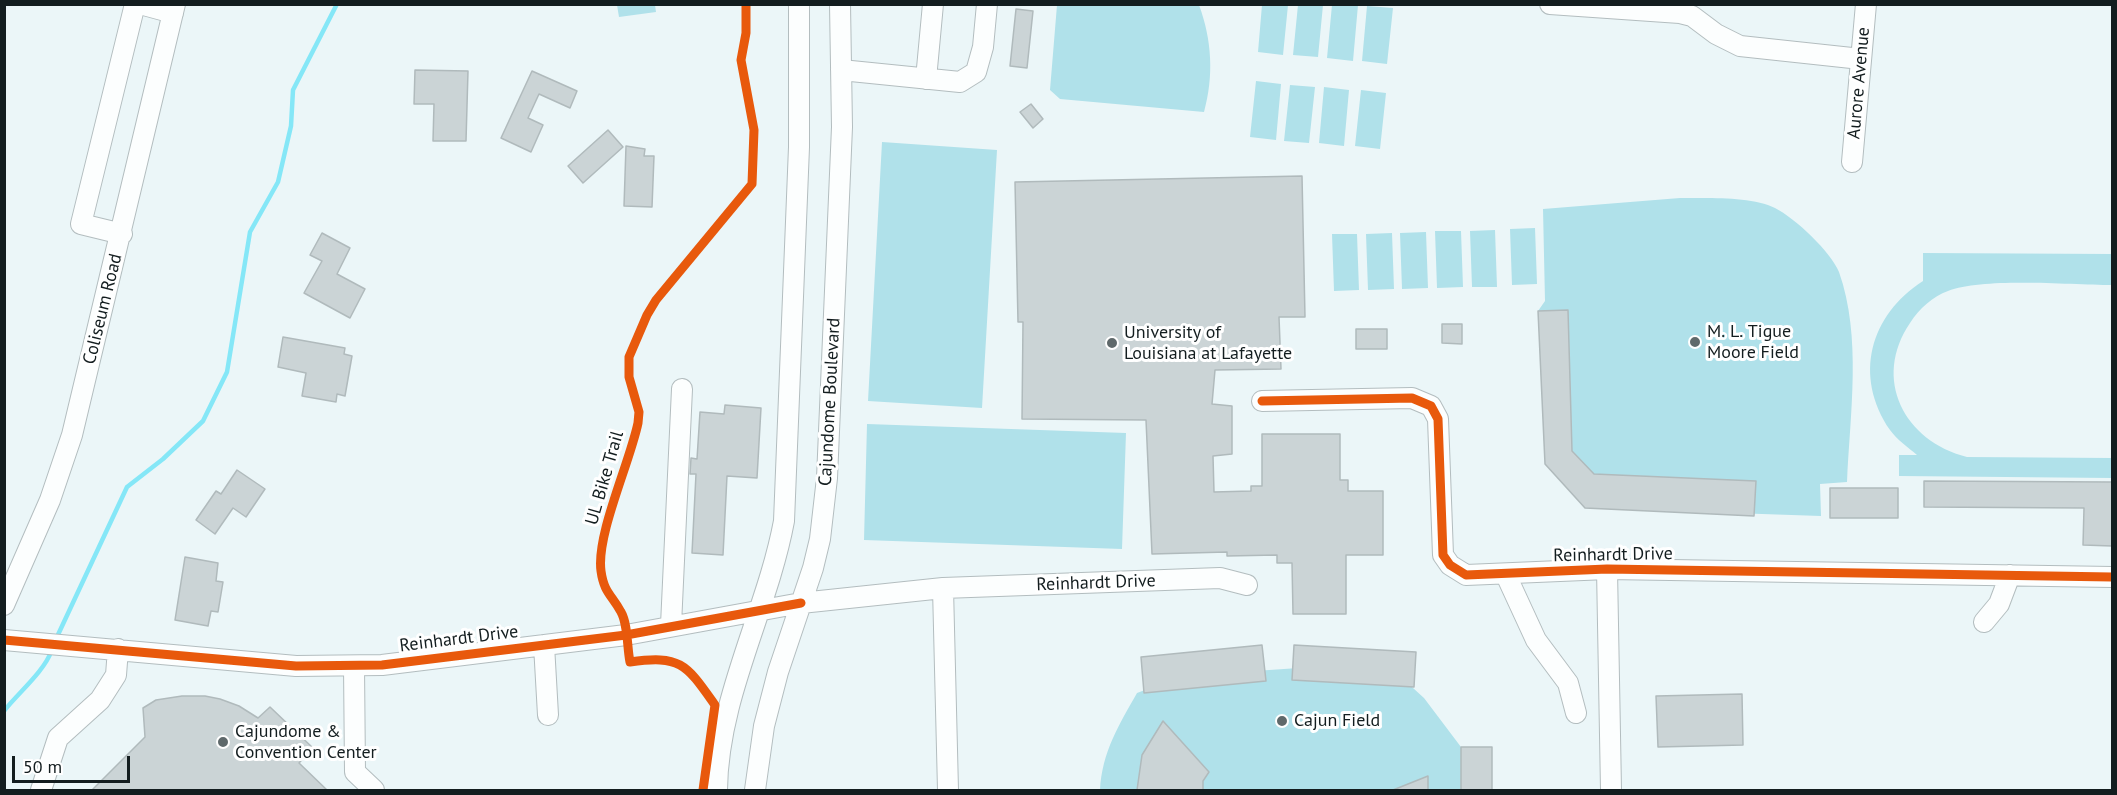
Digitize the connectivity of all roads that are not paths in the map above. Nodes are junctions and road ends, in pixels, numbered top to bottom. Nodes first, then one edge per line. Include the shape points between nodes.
1 (135, 4) edge
2 (140, 4) edge
3 (799, 4) edge
4 (840, 4) edge
5 (933, 4) edge
6 (987, 4) edge
7 (1550, 4) edge
8 (1866, 4) edge
9 (174, 9) edge
10 (1692, 10) edge
11 (1861, 59) junction
12 (841, 70) junction
13 (926, 79) junction
14 (1852, 162) dead end
15 (122, 234) junction
16 (681, 389) dead end
17 (1262, 401) dead end
18 (1607, 569) junction
19 (1506, 574) junction
20 (2010, 575) junction
21 (2112, 577) edge
22 (1247, 585) dead end
23 (943, 588) junction
24 (801, 603) junction
25 (4, 605) edge
26 (760, 611) junction
27 (1984, 622) dead end
28 (671, 626) junction
29 (4, 640) edge
30 (544, 645) junction
31 (118, 649) junction
32 (354, 666) junction
33 (1576, 713) dead end
34 (548, 715) dead end
35 (41, 790) edge
36 (374, 790) edge
37 (717, 790) edge
38 (755, 790) edge
39 (948, 790) edge
40 (1611, 790) edge

1 - 15 street via 81,224
2 - 9 street
3 - 26 street via 799,147 787,487 776,562
4 - 12 street, Cajundome Boulevard
5 - 13 street
6 - 13 street via 976,72 960,82
7 - 10 street
8 - 11 street, Aurore Avenue
9 - 15 street, Coliseum Road
10 - 11 street via 1716,34 1740,46
11 - 14 street, Aurore Avenue
12 - 13 street
12 - 24 street, Cajundome Boulevard via 838,270 827,478 820,539
15 - 25 street, Coliseum Road via 72,435 50,500
16 - 28 street
17 - 19 street, Reinhardt Drive via 1412,399 1431,406 1438,418 1443,555 1450,566 1466,574
18 - 19 street, Reinhardt Drive
18 - 20 street, Reinhardt Drive
18 - 40 street, Reinhardt Drive
19 - 33 street via 1536,640 1568,683
20 - 21 street, Reinhardt Drive
20 - 27 street via 1999,604
22 - 23 street, Reinhardt Drive via 1220,578
23 - 24 street, Reinhardt Drive
23 - 39 street
24 - 26 street, Reinhardt Drive
24 - 38 street, Cajundome Boulevard via 764,726
26 - 28 street, Reinhardt Drive
26 - 37 street via 729,706
28 - 30 street, Reinhardt Drive
29 - 31 street, Reinhardt Drive
30 - 32 street, Reinhardt Drive
30 - 34 street
31 - 32 street, Reinhardt Drive via 296,666
31 - 35 street via 116,675 100,700 58,738
32 - 36 street via 355,772

